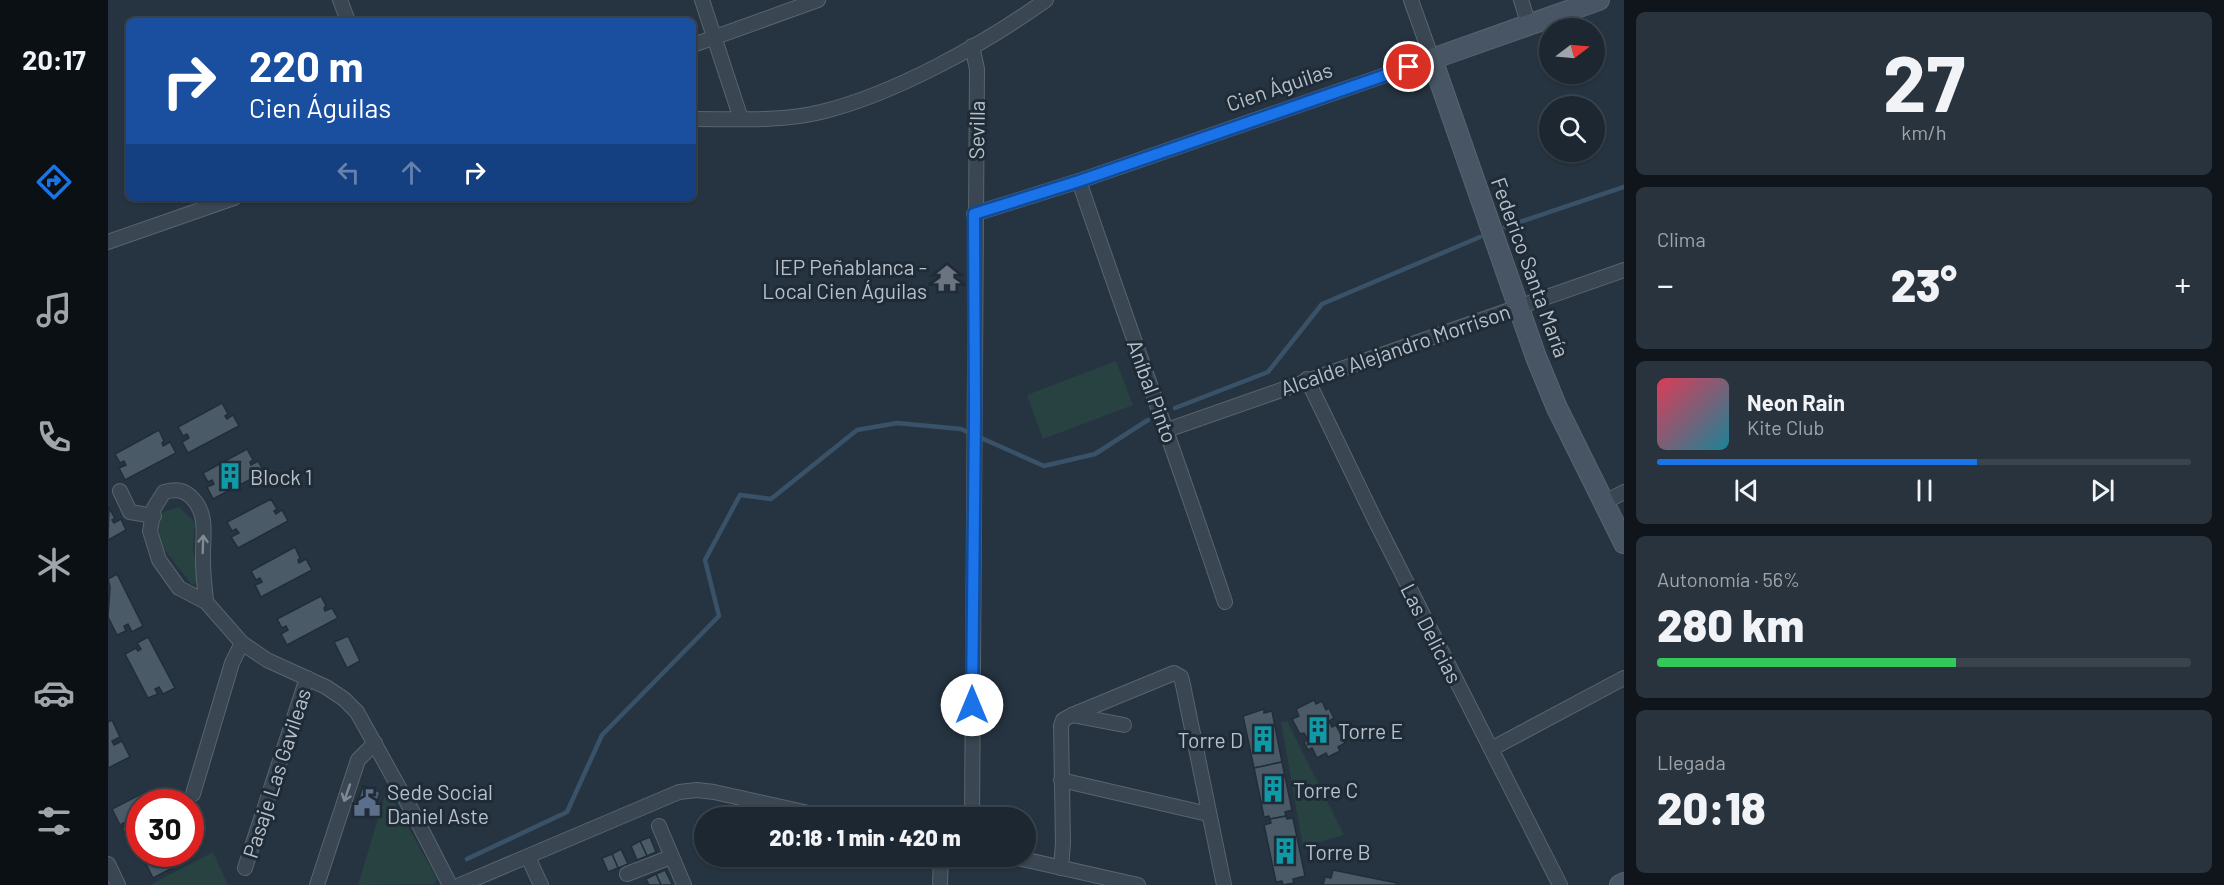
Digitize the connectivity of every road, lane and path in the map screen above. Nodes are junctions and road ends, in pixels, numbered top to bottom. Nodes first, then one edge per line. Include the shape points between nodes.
1 (340, 0) edge
2 (702, 0) edge
3 (818, 0) edge
4 (1046, 0) edge
5 (1411, 0) edge
6 (1521, 0) edge
7 (1599, 0) edge
8 (347, 18) edge
9 (1529, 25) junction
10 (714, 38) junction
11 (696, 44) edge
12 (972, 46) junction
13 (1432, 59) junction
14 (696, 119) edge
15 (741, 119) junction
16 (1079, 181) junction
17 (225, 201) edge
18 (974, 214) junction
19 (108, 242) edge
20 (1624, 270) edge
21 (1517, 306) junction
22 (1307, 380) junction
23 (1167, 430) junction
24 (120, 491) dead end
25 (1624, 492) edge
26 (1605, 502) junction
27 (154, 516) junction
28 (1624, 543) edge
29 (206, 602) junction
30 (1225, 602) dead end
31 (242, 643) junction
32 (307, 678) junction
33 (1624, 678) edge
34 (1071, 714) junction
35 (1124, 725) dead end
36 (375, 744) junction
37 (1491, 749) junction
38 (1061, 780) junction
39 (194, 789) edge
40 (782, 807) edge
41 (972, 807) edge
42 (1208, 814) junction
43 (659, 826) dead end
44 (528, 857) junction
45 (671, 857) junction
46 (1036, 862) edge
47 (108, 864) edge
48 (941, 867) edge
49 (245, 868) dead end
50 (1061, 868) junction
51 (627, 874) dead end
52 (1624, 883) edge
53 (118, 885) edge
54 (317, 885) edge
55 (450, 885) edge
56 (460, 885) edge
57 (541, 885) edge
58 (684, 885) edge
59 (940, 885) edge
60 (1138, 885) edge
61 (1224, 885) edge
62 (1560, 885) edge
63 (1620, 885) edge

1 - 8 street
2 - 10 street
3 - 10 street
4 - 12 street
5 - 13 street, Federico Santa María
6 - 9 street
7 - 9 street, Cien Águilas
9 - 13 street, Cien Águilas
10 - 11 street
10 - 15 street
12 - 15 street via 875,94 821,112
12 - 18 street, Sevilla via 977,69
13 - 16 street, Cien Águilas
13 - 21 street, Federico Santa María
14 - 15 street
16 - 18 street, Cien Águilas
16 - 23 street, Aníbal Pinto
17 - 19 street
18 - 41 street, Sevilla
20 - 21 street, Alcalde Alejandro Morrison
21 - 22 street, Alcalde Alejandro Morrison
21 - 26 street, Federico Santa María via 1557,408
22 - 23 street, Alcalde Alejandro Morrison
22 - 37 street, Las Delicias
23 - 30 street, Aníbal Pinto
24 - 27 street via 130,512
25 - 26 street
26 - 28 street, Federico Santa María
27 - 29 street via 150,531 159,560 179,588
29 -> 27 street via 204,523 199,506 188,494 176,489 164,492 154,508
29 - 31 street
31 - 32 street via 267,660
31 - 39 street via 231,663
32 - 36 street via 344,699 357,712
32 - 49 street, Pasaje Las Gavileas
33 - 37 street
34 - 35 street
34 - 38 street via 1061,726
34 - 42 street via 1169,674 1178,674 1184,685
36 -> 54 street via 358,760
36 - 55 street
37 - 62 street, Las Delicias
38 - 42 street
38 - 50 street
40 - 44 street via 714,792 679,792
42 - 61 street
43 - 45 street
44 - 56 street
44 - 57 street
45 - 51 street
45 - 58 street
46 - 50 street
47 - 53 street
48 - 59 street
50 - 60 street
52 - 63 street

